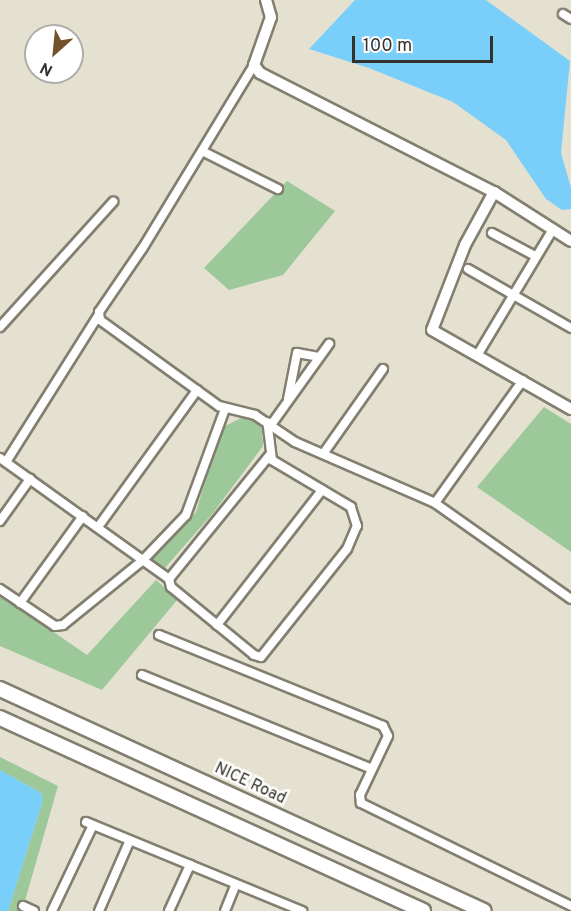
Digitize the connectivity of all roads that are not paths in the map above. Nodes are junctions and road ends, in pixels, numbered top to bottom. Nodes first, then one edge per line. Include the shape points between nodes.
1 (266, 0) edge
2 (563, 15) dead end
3 (571, 19) edge
4 (254, 65) junction
5 (202, 151) junction
6 (278, 189) dead end
7 (494, 192) junction
8 (114, 202) dead end
9 (492, 232) dead end
10 (564, 233) edge
11 (535, 256) junction
12 (468, 269) dead end
13 (511, 294) junction
14 (98, 316) junction
15 (2, 321) edge
16 (571, 328) edge
17 (329, 344) dead end
18 (478, 354) junction
19 (320, 357) junction
20 (383, 369) dead end
21 (523, 380) junction
22 (197, 390) junction
23 (288, 402) junction
24 (225, 409) junction
25 (571, 409) edge
26 (269, 424) junction
27 (322, 454) junction
28 (269, 456) junction
29 (3, 460) edge
30 (30, 479) junction
31 (321, 490) junction
32 (435, 503) junction
33 (82, 516) junction
34 (0, 521) edge
35 (98, 527) junction
36 (143, 560) junction
37 (169, 579) junction
38 (0, 589) edge
39 (571, 598) edge
40 (20, 603) junction
41 (217, 625) junction
42 (159, 635) dead end
43 (142, 675) dead end
44 (0, 689) edge
45 (0, 718) edge
46 (372, 769) junction
47 (130, 840) junction
48 (190, 865) junction
49 (236, 884) junction
50 (279, 902) junction
51 (23, 906) dead end
52 (571, 906) edge
53 (34, 911) edge
54 (52, 911) edge
55 (99, 911) edge
56 (169, 911) edge
57 (225, 911) edge
58 (275, 911) edge
59 (302, 911) edge
60 (423, 911) edge
61 (484, 911) edge

1 - 4 street via 271,17
2 - 3 street
4 - 5 street
4 - 7 street via 260,74
5 - 6 street
5 - 14 street
7 - 10 street
7 - 18 street via 465,245 431,325 436,333
8 - 15 street
9 - 11 street
10 - 11 street
11 - 13 street
12 - 13 street
13 - 16 street
13 - 18 street
14 - 22 street
14 - 29 street
17 - 19 street
18 - 21 street
19 - 23 street
19 - 23 street via 297,353
20 - 27 street
21 - 25 street
21 - 32 street
22 - 24 street
22 - 35 street
23 - 26 street
24 - 26 street via 249,413
24 - 36 street via 186,515
26 - 27 street via 289,439
26 - 28 street
27 - 32 street
28 - 31 street
28 - 37 street
29 - 30 street
30 - 33 street
30 - 34 street
31 - 41 street
31 - 41 street via 354,511 355,536 272,646 258,657
32 - 39 street
33 - 35 street
33 - 40 street
35 - 36 street
36 - 37 street
36 - 40 street via 63,625 55,626
37 - 41 street via 171,587
38 - 40 street
42 - 46 street via 383,726 388,736
43 - 46 street
44 - 61 highway, NICE Road
45 - 60 highway
46 - 52 street via 359,799 364,806
47 - 48 street
47 - 54 street via 90,823
47 - 55 street
48 - 49 street
48 - 56 street
49 - 50 street
49 - 57 street
50 - 58 street
50 - 59 street
51 - 53 street

